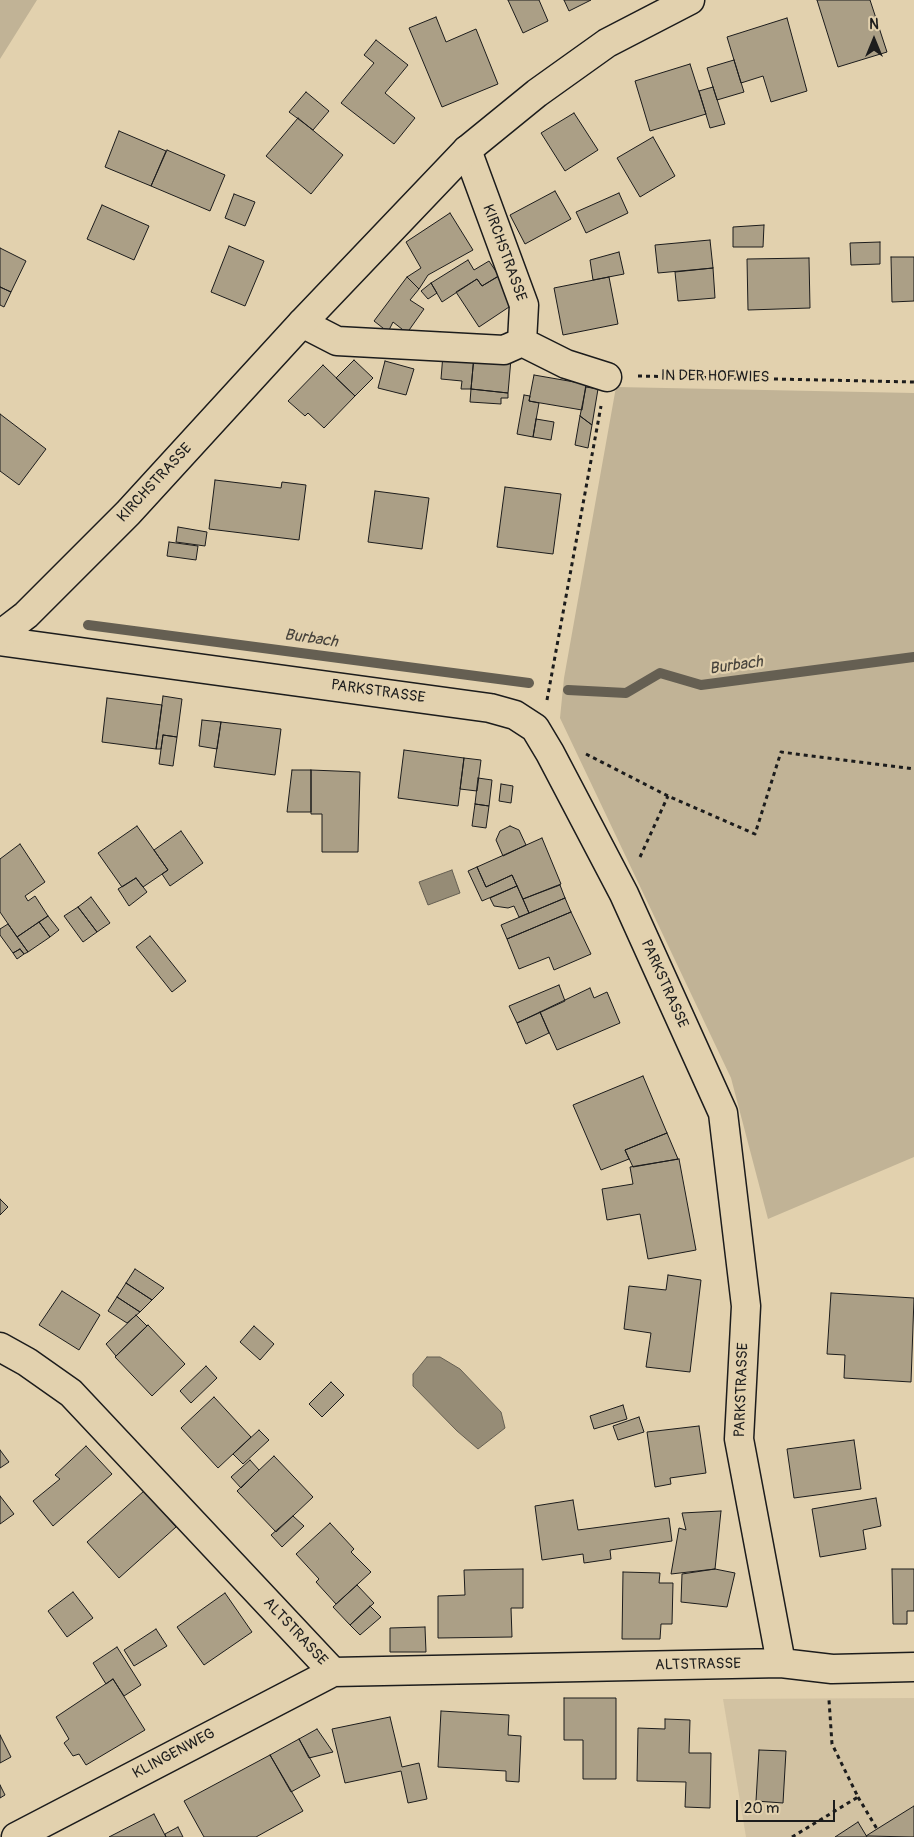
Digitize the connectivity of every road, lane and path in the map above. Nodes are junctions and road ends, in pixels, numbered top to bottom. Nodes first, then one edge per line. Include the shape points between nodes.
1 (690, 0) edge
2 (467, 150) junction
3 (302, 323) junction
4 (522, 342) junction
5 (607, 377) junction
6 (914, 382) edge
7 (0, 635) edge
8 (0, 641) edge
9 (535, 728) junction
10 (579, 751) dead end
11 (914, 769) edge
12 (668, 796) junction
13 (624, 894) junction
14 (0, 1346) edge
15 (781, 1663) junction
16 (914, 1667) edge
17 (832, 1669) junction
18 (333, 1672) junction
19 (858, 1797) junction
20 (877, 1830) dead end
21 (16, 1837) edge
22 (792, 1837) edge

1 - 2 street, KIRCHSTRASSE via 607,43 537,93
2 - 3 street, KIRCHSTRASSE
2 - 4 street, KIRCHSTRASSE via 524,305
3 - 4 street via 336,341 504,350
3 - 7 street, KIRCHSTRASSE via 128,513 26,615
4 - 5 street via 566,364
5 - 6 path, IN DER HOFWIES
5 - 9 path via 548,699
8 - 9 street, PARKSTRASSE via 490,708 515,714
9 - 13 street, PARKSTRASSE
10 - 12 path
11 - 12 path via 781,752 755,834
12 - 13 path
13 - 15 street, PARKSTRASSE via 723,1113 746,1306 739,1439
14 - 18 street, ALTSTRASSE via 71,1393
15 - 17 street
15 - 18 street, ALTSTRASSE
16 - 17 street
17 - 19 path via 829,1698 832,1744
18 - 21 street, KLINGENWEG
19 - 20 path
19 - 22 path

